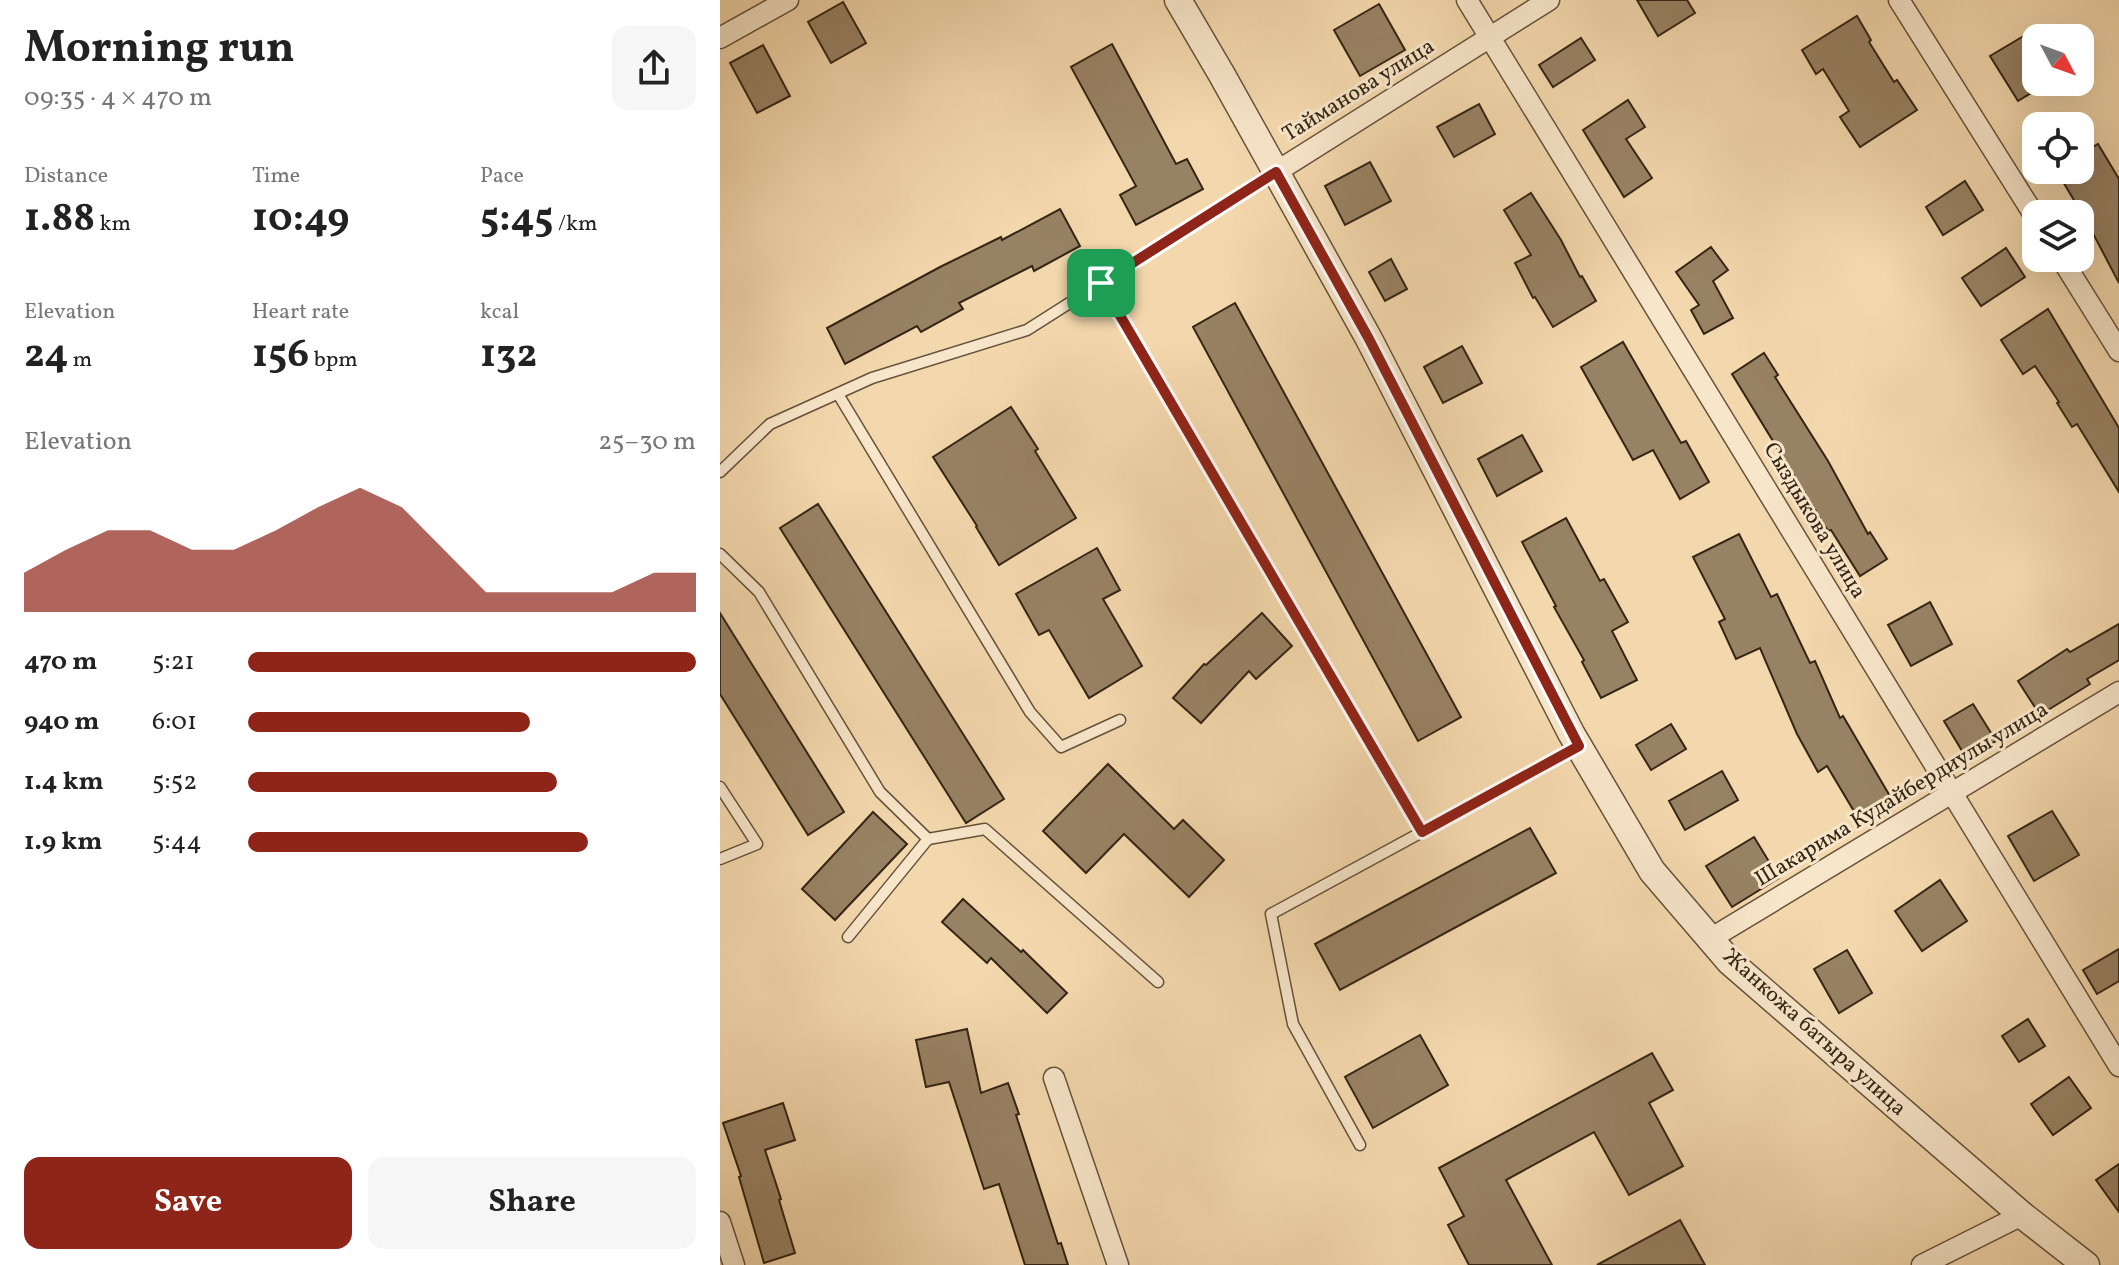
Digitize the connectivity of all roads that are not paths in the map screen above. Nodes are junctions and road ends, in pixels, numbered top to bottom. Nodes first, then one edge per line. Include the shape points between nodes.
1 (788, 0) edge
2 (1178, 0) edge
3 (1467, 0) edge
4 (1549, 0) edge
5 (1899, 0) edge
6 (1491, 37) junction
7 (720, 38) edge
8 (1276, 172) junction
9 (2025, 200) edge
10 (2070, 272) edge
11 (1101, 283) junction
12 (2119, 351) edge
13 (838, 394) junction
14 (720, 472) edge
15 (720, 554) edge
16 (2119, 692) edge
17 (1120, 720) dead end
18 (1579, 746) junction
19 (720, 787) edge
20 (1951, 793) junction
21 (1422, 832) junction
22 (928, 839) junction
23 (720, 859) edge
24 (848, 937) dead end
25 (1710, 939) junction
26 (1158, 982) dead end
27 (2119, 1066) edge
28 (1054, 1078) dead end
29 (1360, 1145) dead end
30 (2022, 1215) junction
31 (720, 1222) edge
32 (734, 1265) edge
33 (1118, 1265) edge
34 (1922, 1265) edge
35 (2086, 1265) edge

1 - 7 street
2 - 8 street, Жанкожа батыра улица
3 - 6 street, Сыздыкова улица
4 - 6 street, Тайманова улица
5 - 9 street
6 - 8 street, Тайманова улица
6 - 20 street, Сыздыкова улица
8 - 11 lane
8 - 18 street, Жанкожа батыра улица via 1369,339
10 - 12 street
11 - 13 lane via 1027,330 872,378
11 - 21 lane
13 - 14 lane via 770,424
13 - 17 lane via 1030,712 1061,747
15 - 22 lane via 759,592 880,792
16 - 20 street, Шакарима Кудайбердиулы улица
18 - 21 lane
18 - 25 street, Жанкожа батыра улица via 1652,871
19 - 23 lane via 757,844
20 - 25 street, Шакарима Кудайбердиулы улица
20 - 27 street, Сыздыкова улица
21 - 29 lane via 1271,914 1293,1024
22 - 24 lane
22 - 26 lane via 985,829
25 - 30 street, Жанкожа батыра улица
28 - 33 street
30 - 34 street
30 - 35 street, Жанкожа батыра улица
31 - 32 street

